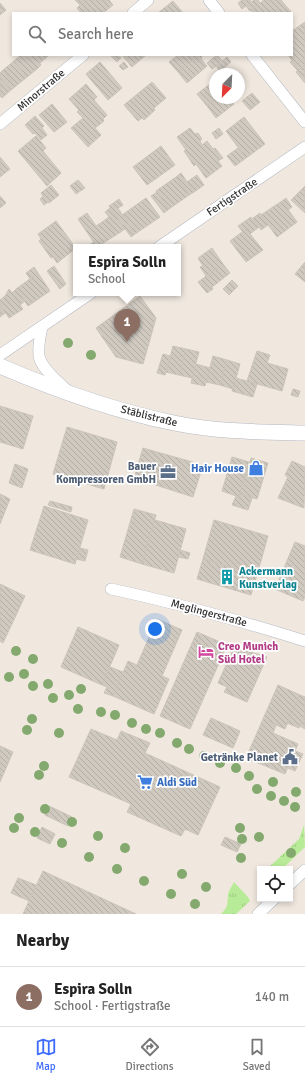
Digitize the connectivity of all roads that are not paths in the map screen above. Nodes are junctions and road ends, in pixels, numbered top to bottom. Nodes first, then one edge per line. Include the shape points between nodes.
1 (148, 0) edge
2 (209, 0) edge
3 (134, 12) edge
4 (218, 12) edge
5 (82, 56) edge
6 (253, 56) edge
7 (305, 122) edge
8 (0, 124) edge
9 (305, 147) edge
10 (163, 244) edge
11 (87, 296) edge
12 (42, 327) junction
13 (0, 355) edge
14 (0, 366) edge
15 (69, 393) junction
16 (305, 433) edge
17 (111, 589) dead end
18 (305, 640) edge
19 (305, 870) edge
20 (293, 881) edge
21 (271, 902) edge
22 (258, 914) edge

1 - 3 street
2 - 4 street
5 - 8 street, Minorstraße
6 - 7 street
9 - 10 street, Fertigstraße
11 - 12 street
12 - 13 street
12 - 15 street via 40,358 43,365
14 - 15 main road, Stäblistraße
15 - 16 main road, Stäblistraße via 175,424 231,431
17 - 18 street, Meglingerstraße
19 - 20 street
21 - 22 street

